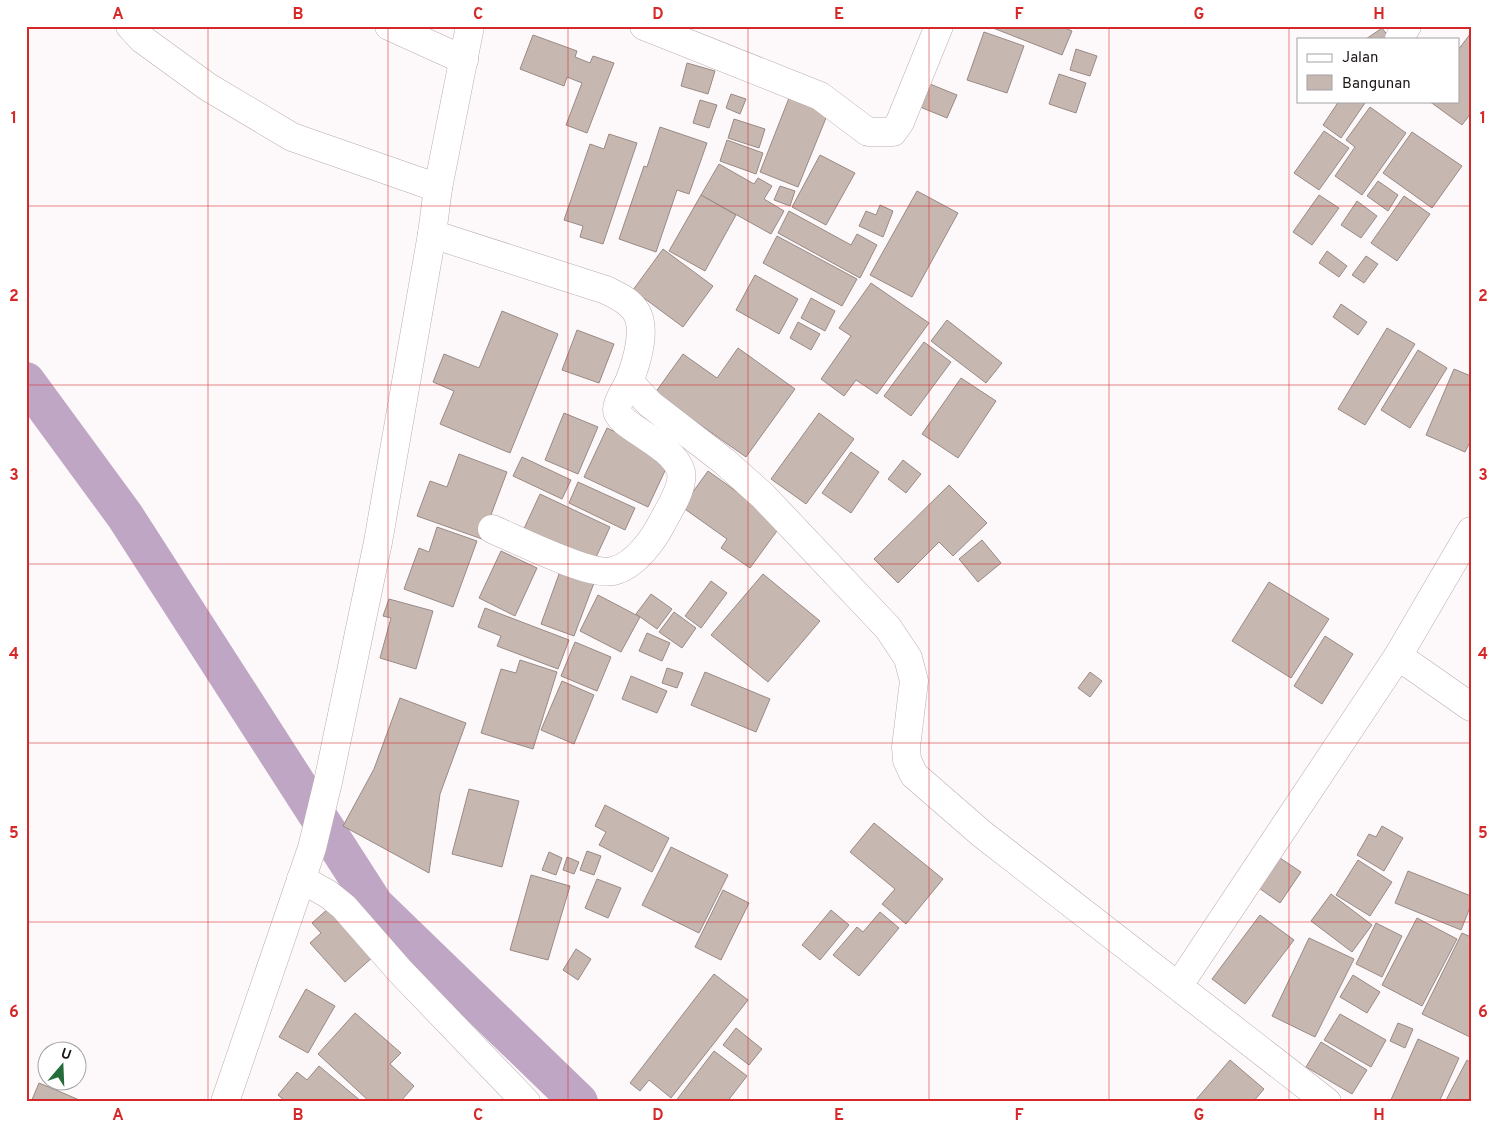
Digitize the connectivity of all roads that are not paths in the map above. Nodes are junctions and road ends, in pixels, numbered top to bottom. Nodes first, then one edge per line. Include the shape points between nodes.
1 (130, 26) edge
2 (389, 26) edge
3 (470, 26) edge
4 (644, 26) edge
5 (939, 26) edge
6 (1407, 26) edge
7 (1400, 38) edge
8 (464, 60) junction
9 (438, 188) junction
10 (432, 234) junction
11 (629, 382) junction
12 (492, 529) dead end
13 (1471, 532) edge
14 (1398, 656) junction
15 (1471, 707) edge
16 (301, 879) junction
17 (1179, 985) junction
18 (225, 1102) edge
19 (526, 1102) edge
20 (1327, 1102) edge

1 - 9 street via 142,39 208,87 292,137
2 - 8 street
3 - 8 street
4 - 5 street via 820,96 868,132 882,134 893,132 900,122
6 - 7 street
8 - 9 street
9 - 10 street
10 - 11 street via 606,290 624,299 636,311 640,326 636,364
10 - 16 street via 378,542 328,782
11 - 12 street via 616,408 617,414 674,458 681,473 677,493 656,536 626,566 612,572 588,569
11 - 17 street via 650,404 763,496 888,628 908,658 914,681 906,747 907,760 914,775 982,834
13 - 14 street
14 - 15 street
14 - 17 street
16 - 18 street
16 - 19 street via 344,907 400,971
17 - 20 street

